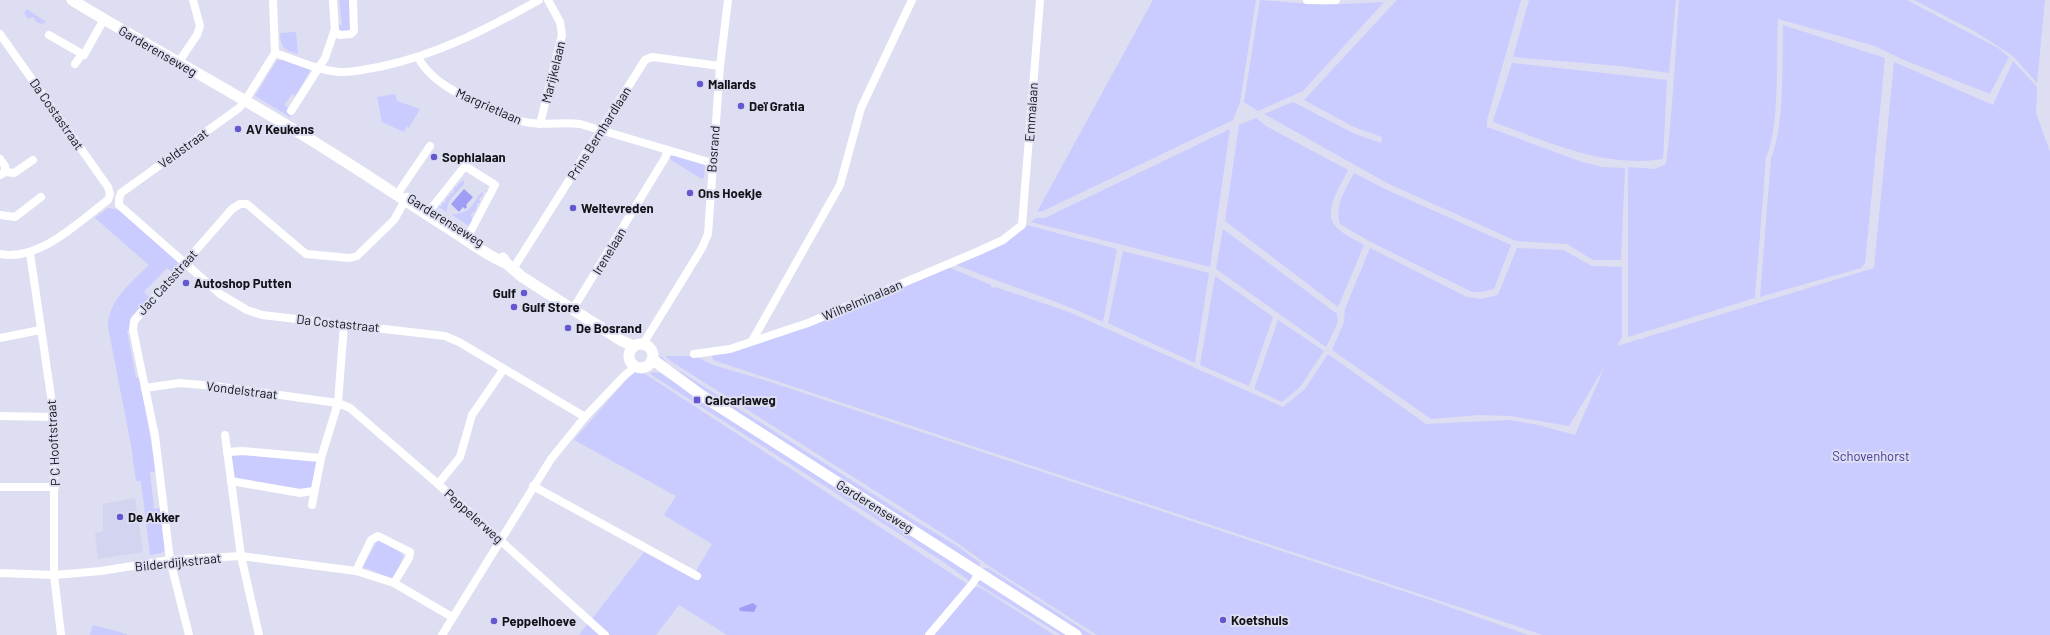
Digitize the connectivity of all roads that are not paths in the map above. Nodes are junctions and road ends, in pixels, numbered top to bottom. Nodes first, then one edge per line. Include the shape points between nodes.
1 (72, 0) edge
2 (193, 0) edge
3 (273, 0) edge
4 (333, 0) edge
5 (353, 0) edge
6 (539, 0) edge
7 (548, 0) edge
8 (728, 0) edge
9 (912, 0) edge
10 (1040, 0) edge
11 (1307, 0) edge
12 (1336, 0) edge
13 (104, 20) junction
14 (335, 29) junction
15 (0, 34) edge
16 (49, 35) dead end
17 (275, 53) junction
18 (82, 54) junction
19 (418, 57) junction
20 (178, 63) junction
21 (75, 64) dead end
22 (720, 66) junction
23 (320, 68) junction
24 (245, 102) junction
25 (291, 111) dead end
26 (540, 124) junction
27 (601, 131) junction
28 (430, 146) dead end
29 (668, 150) junction
30 (0, 159) edge
31 (33, 160) dead end
32 (712, 162) junction
33 (2, 174) edge
34 (121, 193) joint
35 (402, 196) junction
36 (41, 197) dead end
37 (428, 212) junction
38 (0, 215) edge
39 (1022, 225) joint
40 (468, 237) junction
41 (30, 253) junction
42 (0, 254) edge
43 (185, 263) junction
44 (509, 266) junction
45 (573, 309) junction
46 (344, 324) junction
47 (40, 330) junction
48 (0, 338) edge
49 (752, 341) junction
50 (639, 347) junction
51 (694, 354) dead end
52 (651, 361) junction
53 (633, 364) junction
54 (503, 370) junction
55 (145, 388) junction
56 (338, 403) junction
57 (0, 416) edge
58 (54, 417) junction
59 (585, 417) junction
60 (225, 435) dead end
61 (227, 452) junction
62 (321, 458) junction
63 (231, 482) junction
64 (438, 484) junction
65 (533, 486) junction
66 (0, 487) edge
67 (55, 487) junction
68 (313, 491) junction
69 (312, 505) dead end
70 (501, 540) junction
71 (241, 556) junction
72 (170, 560) junction
73 (356, 571) junction
74 (0, 573) edge
75 (979, 573) junction
76 (54, 575) junction
77 (697, 576) dead end
78 (394, 583) junction
79 (452, 617) junction
80 (61, 635) edge
81 (190, 635) edge
82 (259, 635) edge
83 (442, 635) edge
84 (605, 635) edge
85 (929, 635) edge
86 (1076, 635) edge

1 - 13 main road, Garderenseweg
2 - 20 street via 200,26 198,35
3 - 17 street
4 - 14 street
5 - 14 street via 353,33 340,35
6 - 19 street via 465,39
7 - 26 street, Marijkelaan via 563,29
8 - 22 street, Bosrand
9 - 49 street via 861,108 840,185
10 - 39 street, Emmalaan
11 - 12 street
13 - 18 street via 84,55
13 - 20 main road, Garderenseweg
14 - 23 street via 326,58
15 - 41 street, Da Costastraat via 108,187 110,196 42,248
16 - 18 street
17 - 23 street
17 - 24 street, Veldstraat
18 - 21 street
19 - 23 street via 368,69 342,72
19 - 26 street, Margrietlaan via 425,68 443,84 521,121
20 - 24 main road, Garderenseweg
22 - 27 street, Prins Bernhardlaan via 652,57 645,60
22 - 32 street, Bosrand
23 - 25 street
24 - 34 street, Veldstraat
24 - 35 main road, Garderenseweg via 275,116
26 - 27 street, Margrietlaan via 571,122
27 - 29 street, Margrietlaan
27 - 44 street, Prins Bernhardlaan
28 - 35 street
29 - 32 street, Margrietlaan
29 - 45 street, Irenelaan
30 - 33 street via 5,166
31 - 33 street via 14,173
32 - 50 street, Bosrand via 708,234 652,331
34 - 43 street, Da Costastraat via 120,205
35 - 37 main road, Garderenseweg
35 - 43 street, Jac Catsstraat via 394,220 357,256 350,258 306,254 247,204 240,204 232,209
36 - 38 street via 15,216
37 - 40 main road, Garderenseweg
37 - 40 street via 465,166 495,185
39 - 49 street, Wilhelminalaan via 1003,240 979,251 808,323
40 - 44 main road, Garderenseweg
41 - 42 street
41 - 47 street, P C Hooftstraat
43 - 46 street, Da Costastraat via 220,294 247,310
43 - 55 street, Jac Catsstraat via 134,321 133,330
44 - 45 main road, Garderenseweg
45 - 50 main road, Garderenseweg via 622,341
46 - 54 street, Da Costastraat via 445,336
46 - 56 street
47 - 48 street
47 - 58 street, P C Hooftstraat
49 - 51 street, Wilhelminalaan via 730,349
50 - 52 main road via 652,351
50 - 53 main road
52 - 53 main road via 642,367
52 - 75 main road, Garderenseweg
53 - 59 street
54 - 59 street, Da Costastraat
54 - 64 street via 472,415 460,457
55 - 56 street, Vondelstraat via 180,383
55 - 72 street, Jac Catsstraat via 155,436
56 - 62 street
56 - 64 street, Peppelerweg via 350,408
57 - 58 street
58 - 67 street, P C Hooftstraat
59 - 65 street via 562,443
60 - 61 street
61 - 62 street via 243,451
61 - 63 street
62 - 68 street
63 - 68 street via 300,492
63 - 71 street
64 - 70 street, Peppelerweg
65 - 70 street
65 - 77 street
66 - 67 street
67 - 76 street, P C Hooftstraat
68 - 69 street
70 - 79 street
70 - 84 street, Peppelerweg
71 - 72 street, Bilderdijkstraat
71 - 73 street, Bilderdijkstraat
71 - 82 street
72 - 76 street, Bilderdijkstraat via 101,571
72 - 81 street, Jac Catsstraat
73 - 78 street, Bilderdijkstraat
73 - 78 street via 372,540 378,536 410,552
74 - 76 street, Bilderdijkstraat
75 - 85 street
75 - 86 main road, Garderenseweg
76 - 80 street, P C Hooftstraat
78 - 79 street, Bilderdijkstraat
79 - 83 street

